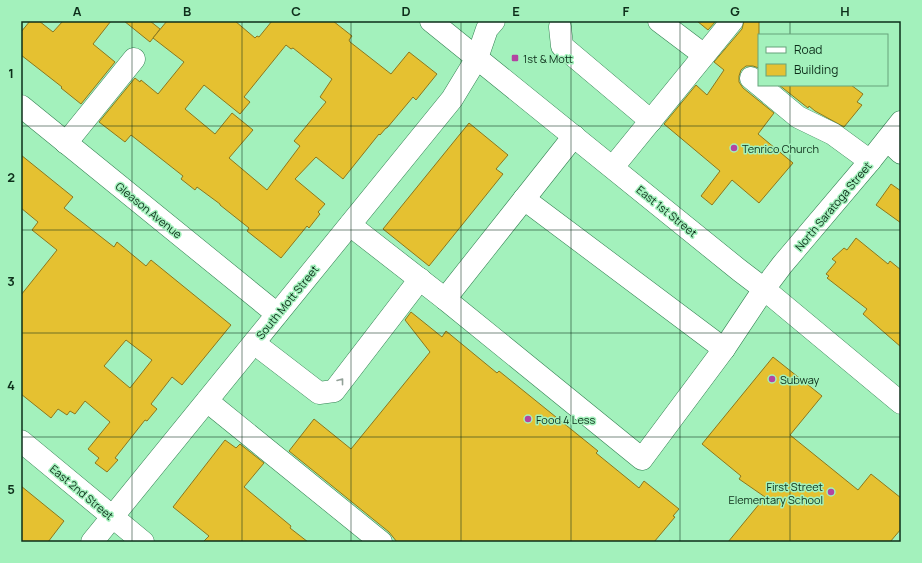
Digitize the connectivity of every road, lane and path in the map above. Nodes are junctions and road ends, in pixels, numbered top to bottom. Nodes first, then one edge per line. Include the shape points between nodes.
1 (431, 21) edge
2 (494, 21) edge
3 (659, 21) edge
4 (732, 21) edge
5 (559, 23) edge
6 (704, 55) junction
7 (477, 58) junction
8 (134, 59) dead end
9 (751, 78) dead end
10 (758, 84) edge
11 (761, 86) edge
12 (21, 106) edge
13 (651, 121) junction
14 (901, 122) edge
15 (574, 136) junction
16 (66, 143) junction
17 (894, 146) edge
18 (870, 161) junction
19 (613, 167) junction
20 (524, 199) junction
21 (350, 225) junction
22 (420, 280) junction
23 (764, 289) junction
24 (445, 299) junction
25 (277, 314) junction
26 (254, 343) junction
27 (724, 349) junction
28 (207, 401) junction
29 (901, 403) edge
30 (21, 441) edge
31 (113, 517) junction
32 (92, 542) edge
33 (143, 542) edge
34 (381, 542) edge

1 - 7 street, East 1st Street
2 - 7 street, South Mott Street via 487,29
3 - 6 street
4 - 6 street
5 - 13 street via 562,46
6 - 13 street
7 - 15 street, East 1st Street
7 - 21 street, South Mott Street via 452,99
8 - 16 street
9 - 10 street
11 - 18 street via 798,117 833,134
12 - 16 street, Gleason Avenue
13 - 19 street
14 - 17 street, North Saratoga Street
15 - 19 street, East 1st Street
15 - 20 street
16 - 25 street, Gleason Avenue
17 - 18 street, North Saratoga Street
18 - 23 street, North Saratoga Street
19 - 23 street, East 1st Street
20 - 24 street
20 - 27 street
21 - 22 street
21 - 25 street, South Mott Street
22 - 24 street
26 -> 22 street via 319,393 334,391
23 - 27 street, North Saratoga Street
23 - 29 street, East 1st Street
24 - 27 street, North Saratoga Street via 642,459
25 - 26 street, South Mott Street
26 - 28 street, South Mott Street
28 - 31 street, South Mott Street
28 - 34 street
30 - 31 street, East 2nd Street
31 - 32 street, South Mott Street
31 - 33 street, East 2nd Street

